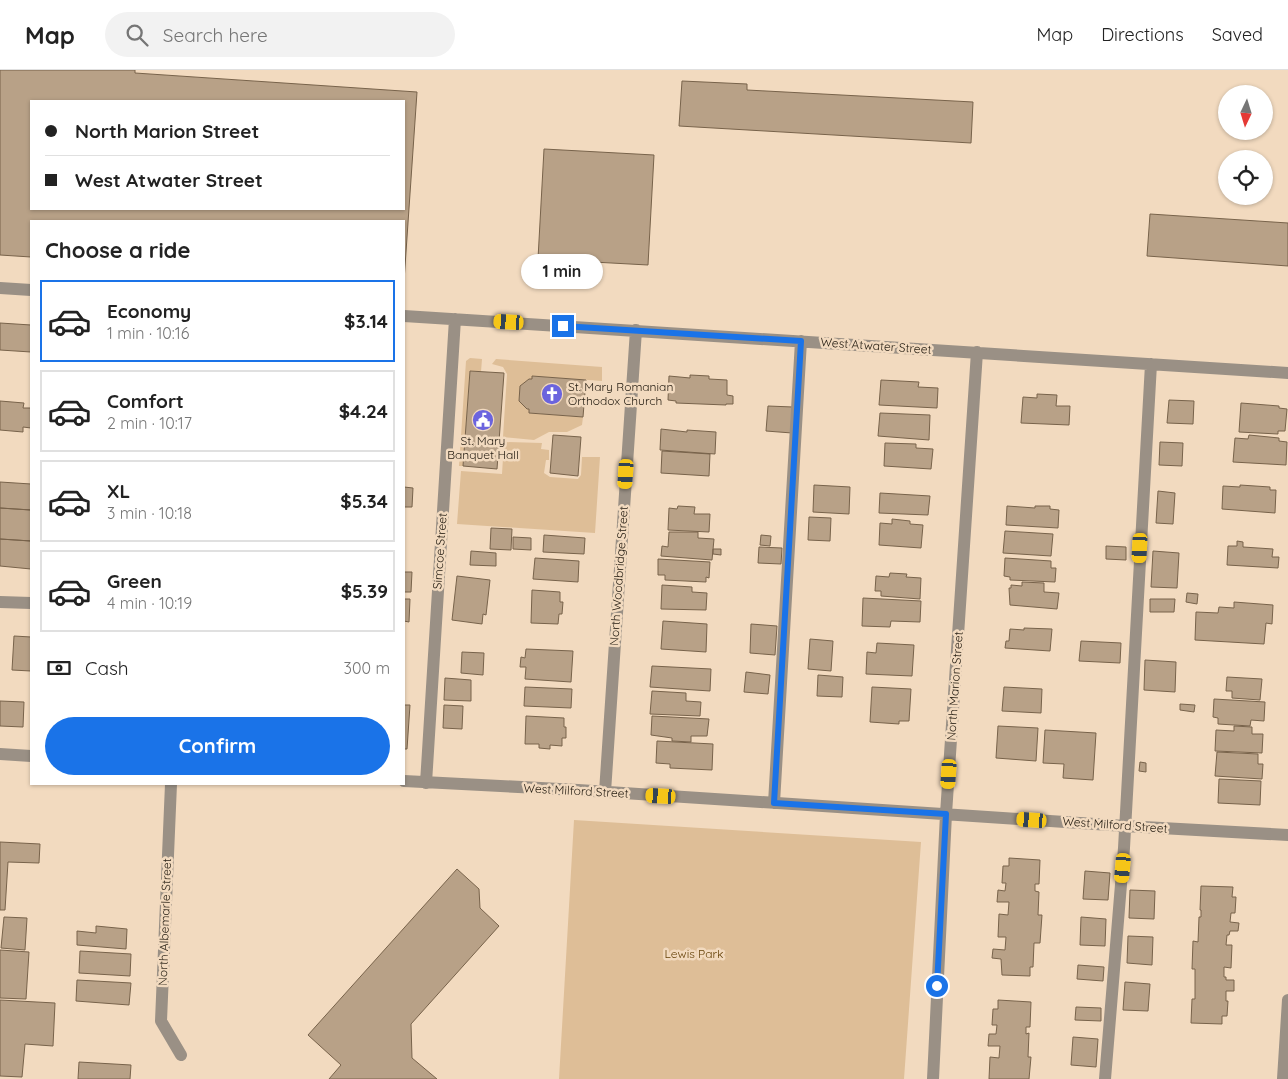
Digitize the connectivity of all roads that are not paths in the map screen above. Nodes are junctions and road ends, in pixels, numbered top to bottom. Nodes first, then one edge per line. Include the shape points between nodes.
1 (0, 288) edge
2 (30, 290) edge
3 (405, 316) edge
4 (454, 320) junction
5 (636, 330) junction
6 (801, 341) junction
7 (977, 352) junction
8 (1151, 364) junction
9 (1288, 372) edge
10 (0, 602) edge
11 (30, 604) edge
12 (0, 754) edge
13 (30, 756) edge
14 (405, 782) edge
15 (426, 783) junction
16 (172, 785) edge
17 (605, 792) junction
18 (774, 803) junction
19 (946, 814) junction
20 (1125, 826) junction
21 (1288, 835) edge
22 (1288, 1000) edge
23 (181, 1055) dead end
24 (1285, 1071) edge
25 (933, 1079) edge
26 (1104, 1079) edge

1 - 2 street
3 - 4 street, West Atwater Street
4 - 5 street, West Atwater Street
4 - 15 street, Simcoe Street
5 - 6 street, West Atwater Street
5 - 17 street, North Woodbridge Street
6 - 7 street, West Atwater Street
6 - 18 street
7 - 8 street, West Atwater Street
7 - 19 street, North Marion Street
8 - 9 street, West Atwater Street
8 - 20 street
10 - 11 street
12 - 13 street
14 - 15 street, West Milford Street
15 - 17 street, West Milford Street
16 - 23 street, North Albemarle Street via 161,1021
17 - 18 street, West Milford Street
18 - 19 street, West Milford Street
19 - 20 street, West Milford Street
19 - 25 street, North Marion Street
20 - 21 street, West Milford Street
20 - 26 street
22 - 24 street

